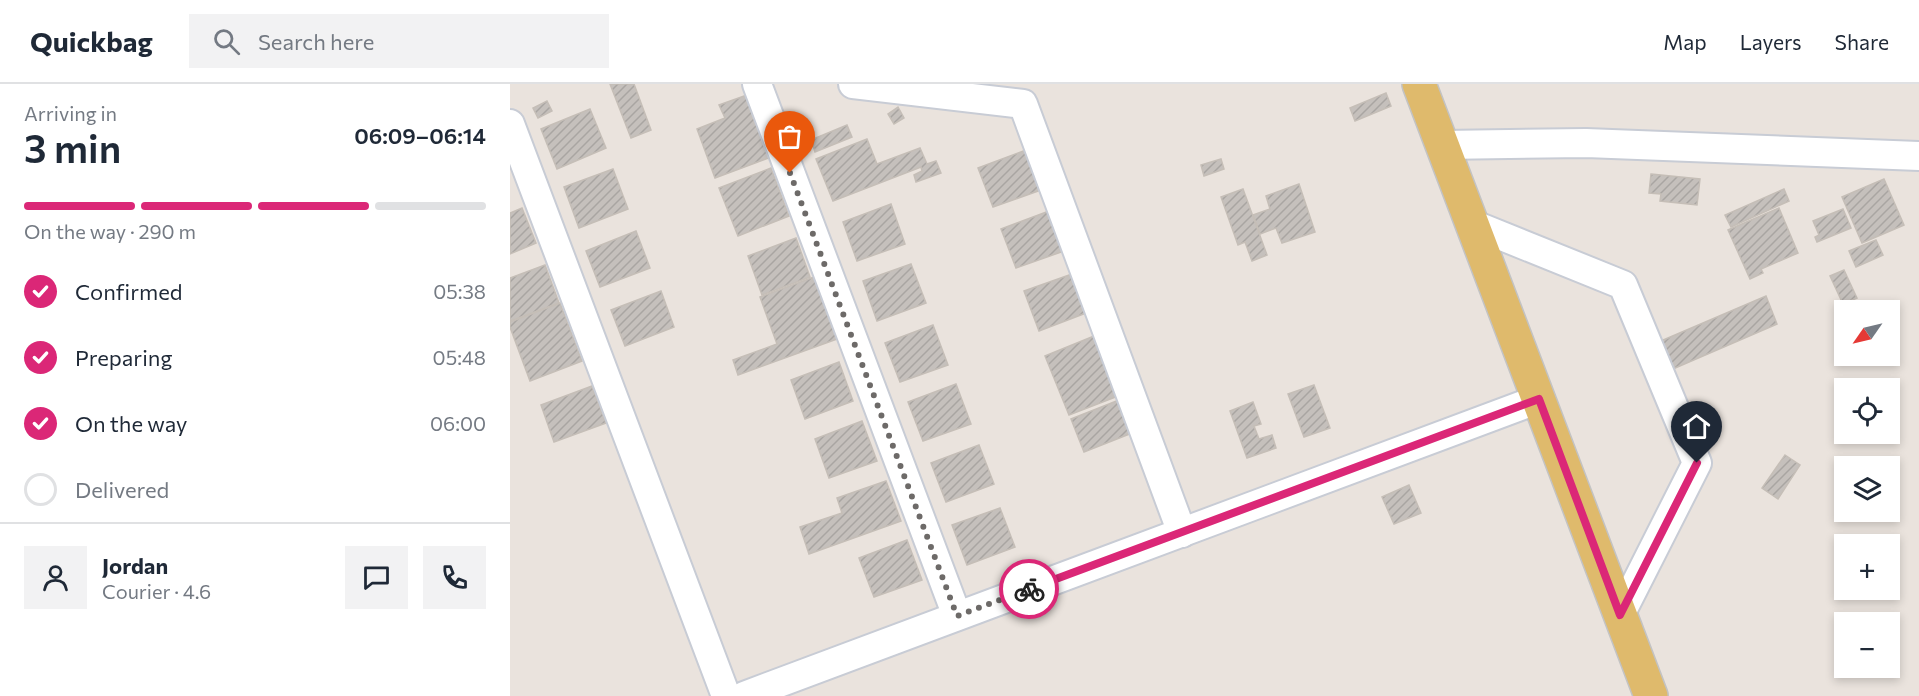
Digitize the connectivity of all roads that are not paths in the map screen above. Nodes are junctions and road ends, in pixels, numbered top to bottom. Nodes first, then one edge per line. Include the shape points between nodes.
1 (757, 84) edge
2 (853, 84) edge
3 (1419, 84) edge
4 (510, 124) edge
5 (1442, 145) junction
6 (1919, 156) edge
7 (1472, 224) junction
8 (1539, 399) junction
9 (1182, 532) junction
10 (1620, 615) junction
11 (957, 616) junction
12 (726, 696) edge
13 (744, 696) edge
14 (1651, 696) edge

1 - 11 street
2 - 9 street via 1023,104
3 - 5 main road
4 - 12 street
5 - 6 street via 1586,143
5 - 7 main road
7 - 8 main road
7 - 10 street via 1623,285 1697,463
8 - 9 street
8 - 10 main road
9 - 11 street
10 - 14 main road
11 - 13 street

